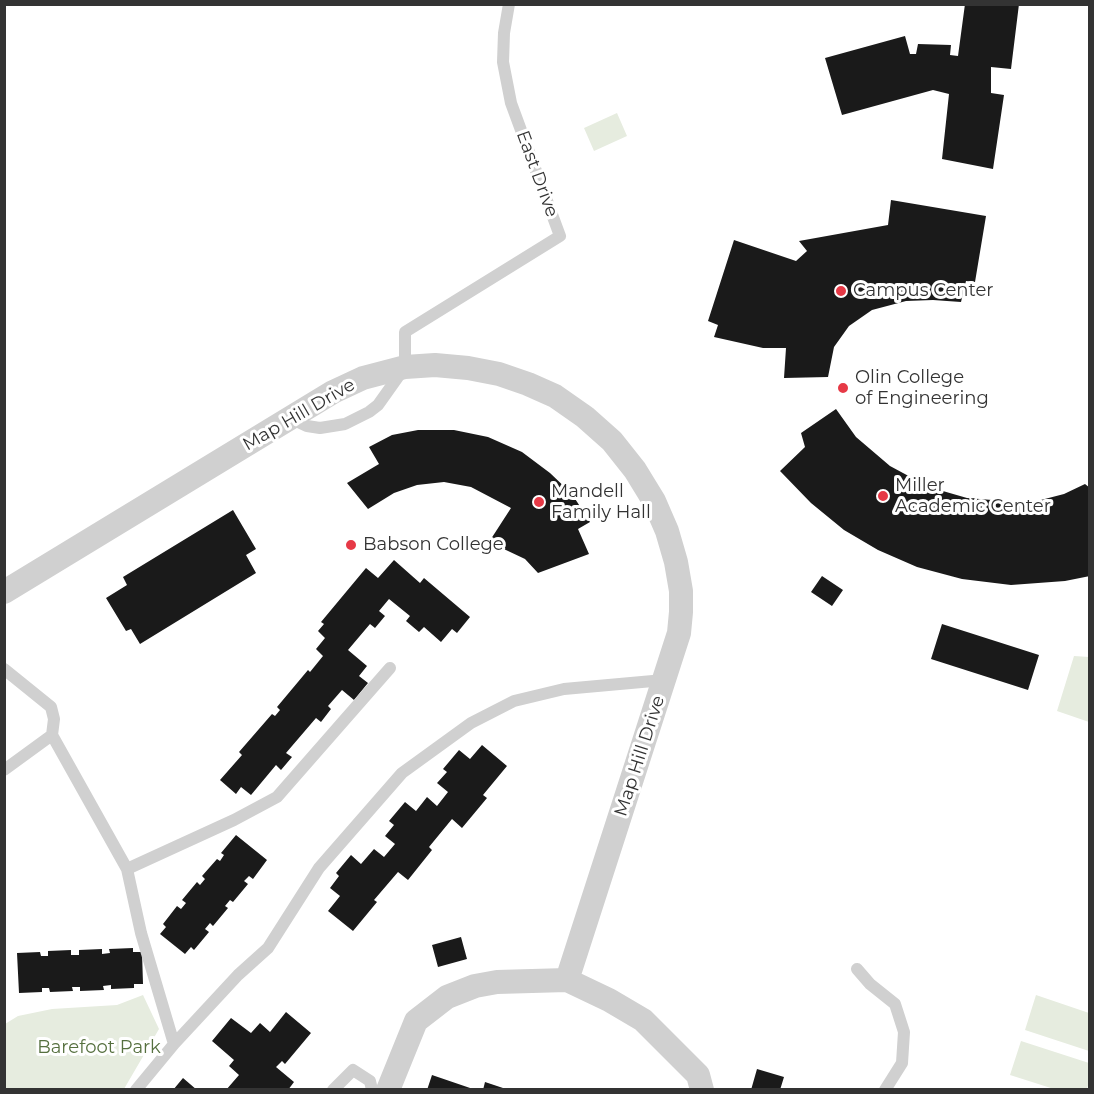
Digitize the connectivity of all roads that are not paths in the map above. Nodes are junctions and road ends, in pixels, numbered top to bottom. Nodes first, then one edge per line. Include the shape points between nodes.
1 (509, 4) edge
2 (405, 367) junction
3 (290, 418) junction
4 (4, 592) edge
5 (390, 668) dead end
6 (4, 669) edge
7 (664, 680) junction
8 (52, 735) junction
9 (4, 770) edge
10 (127, 869) junction
11 (857, 969) dead end
12 (567, 980) junction
13 (174, 1044) junction
14 (136, 1089) edge
15 (333, 1089) edge
16 (372, 1089) edge
17 (387, 1089) edge
18 (702, 1089) edge
19 (885, 1089) edge

1 - 2 lane, East Drive via 504,63 511,103 560,236 405,332
2 - 3 street, Map Hill Drive via 346,385
2 - 3 lane via 378,405 357,419 320,428
2 - 7 street, Map Hill Drive via 468,368 528,384 555,396 612,441 654,501 676,562 681,591 679,633
3 - 4 street, Map Hill Drive
5 - 10 lane via 277,797
6 - 8 lane via 51,707
7 - 12 street, Map Hill Drive
7 - 13 lane via 564,689 514,701 471,723 402,773 319,868 268,948
8 - 9 lane
8 - 10 lane
10 - 13 lane via 141,933
11 - 19 lane via 895,1004 904,1032 902,1063
12 - 17 street via 497,982 447,997 416,1022
12 - 18 street via 642,1020 698,1075
13 - 14 lane
15 - 16 lane via 353,1070 370,1082

